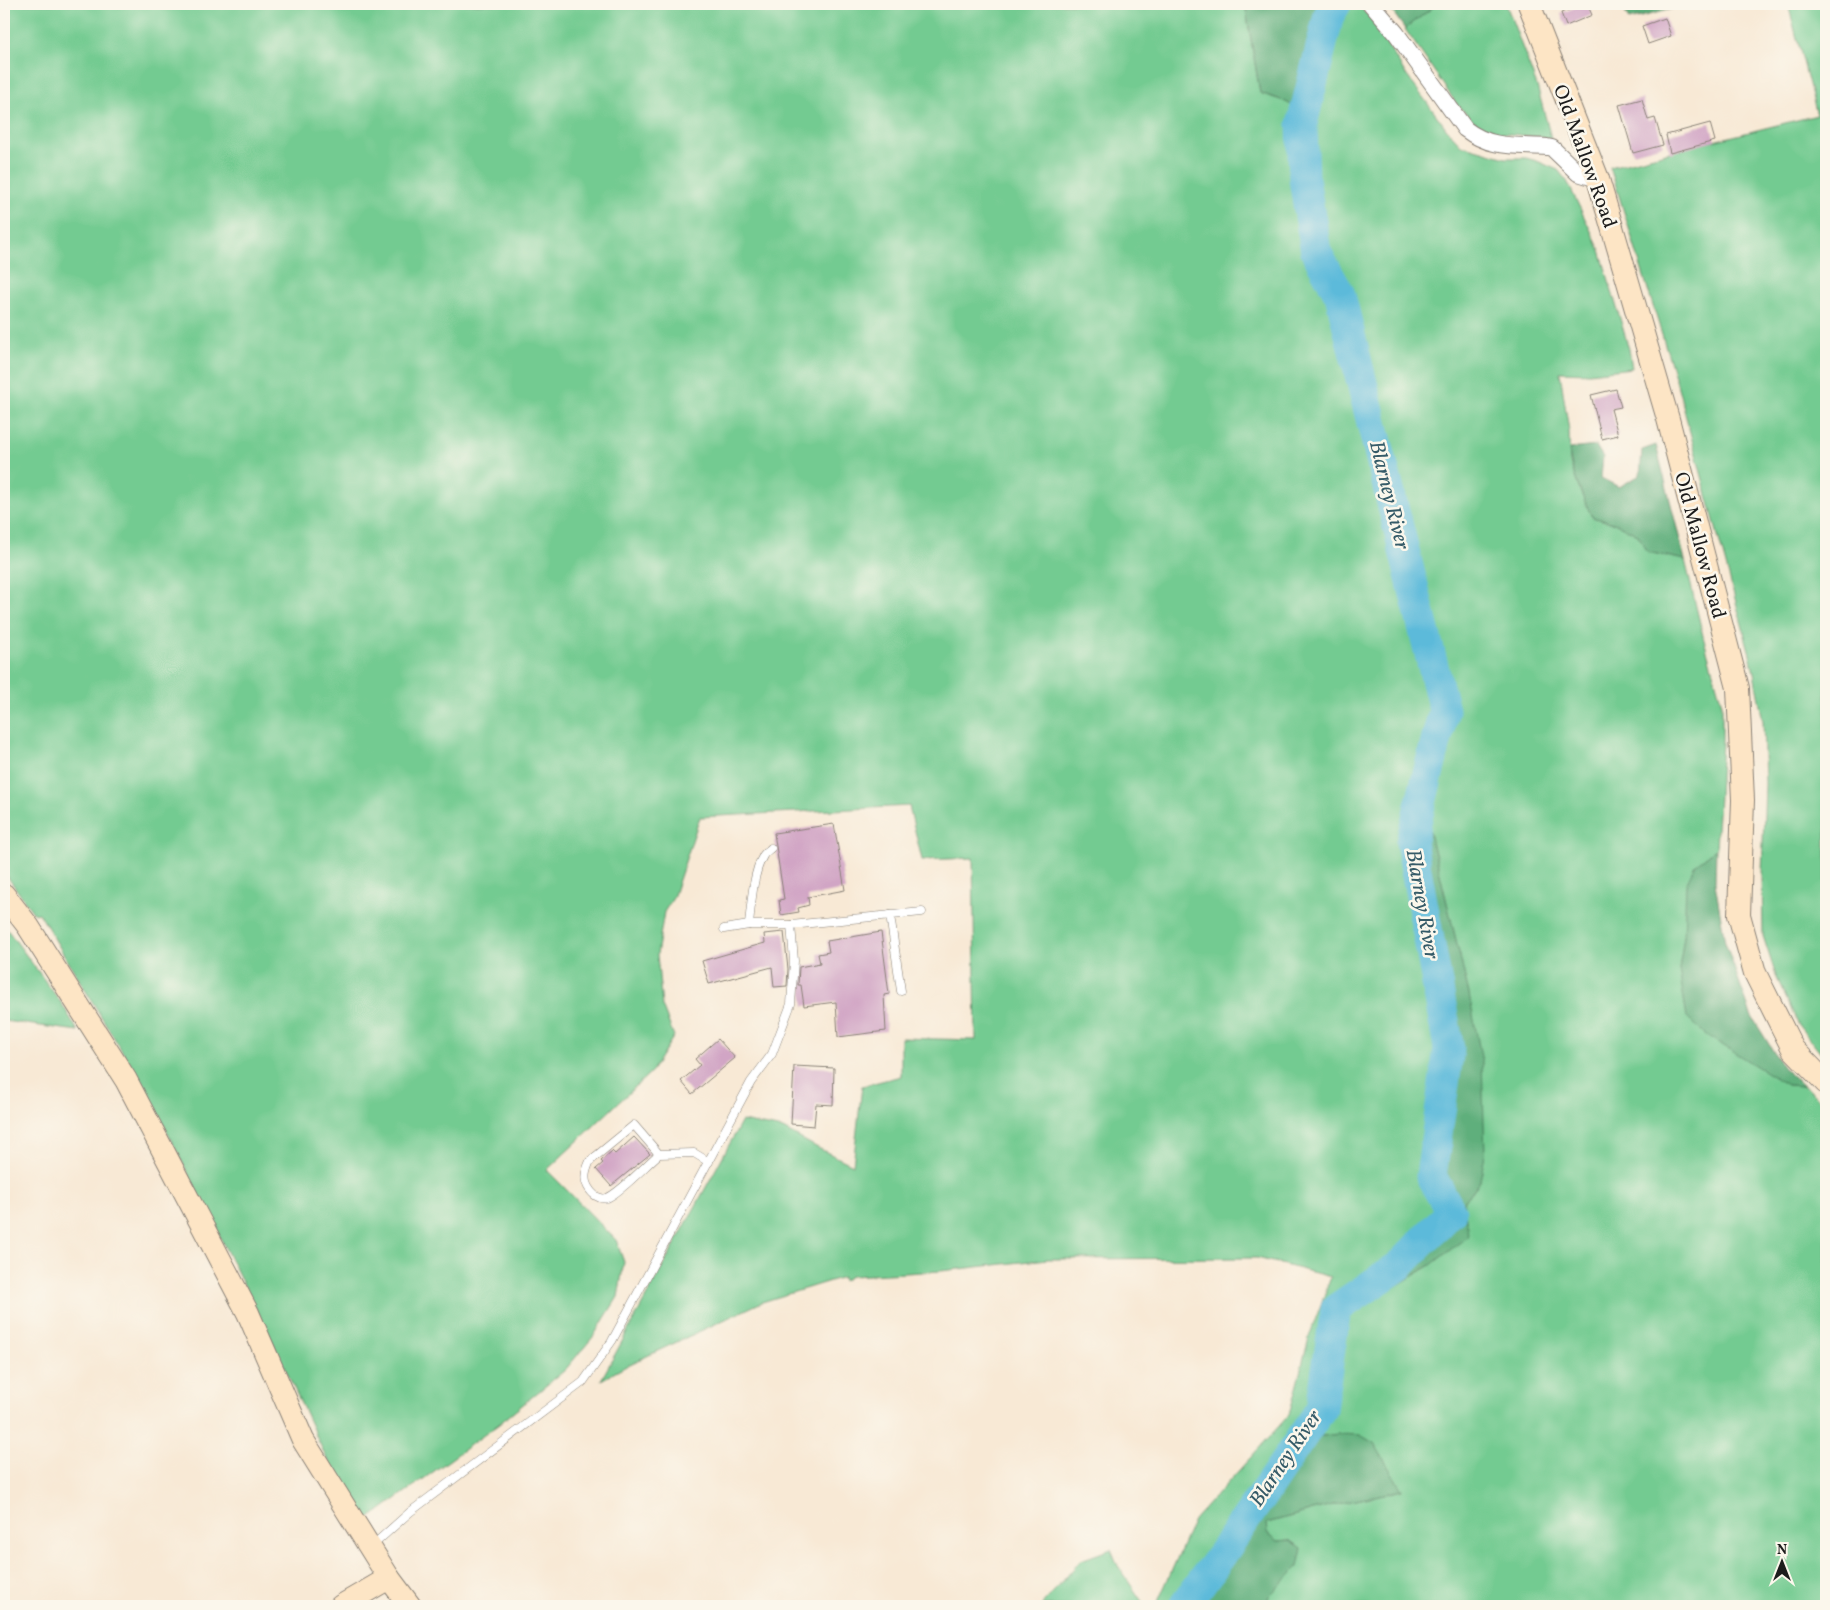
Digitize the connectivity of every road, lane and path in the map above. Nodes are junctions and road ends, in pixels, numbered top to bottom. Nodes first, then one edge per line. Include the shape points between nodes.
1 (1371, 4) edge
2 (1529, 4) edge
3 (1598, 179) junction
4 (772, 848) dead end
5 (4, 894) edge
6 (922, 912) dead end
7 (890, 915) junction
8 (749, 925) junction
9 (791, 925) junction
10 (724, 929) dead end
11 (901, 990) dead end
12 (1826, 1083) edge
13 (659, 1154) junction
14 (708, 1162) junction
15 (370, 1547) junction
16 (389, 1578) junction
17 (341, 1606) edge
18 (410, 1606) edge

1 - 3 street via 1465,128 1495,144 1547,146 1578,173
2 - 3 street, Old Mallow Road
3 - 12 street, Old Mallow Road via 1668,419 1738,688 1743,800 1739,915 1755,972 1793,1049
4 - 8 lane via 763,855 752,896
5 - 15 street via 28,926 126,1080 248,1313 303,1440
6 - 7 lane
7 - 9 lane
7 - 11 lane
8 - 9 lane
8 - 10 lane
9 - 14 lane via 794,961 791,1004 772,1054 751,1082
13 - 13 lane via 634,1125 590,1161 585,1177 587,1186 599,1198 607,1198
13 - 14 lane via 694,1153
14 - 15 lane via 612,1341 584,1382 410,1512
15 - 16 street
16 - 17 street
16 - 18 street

